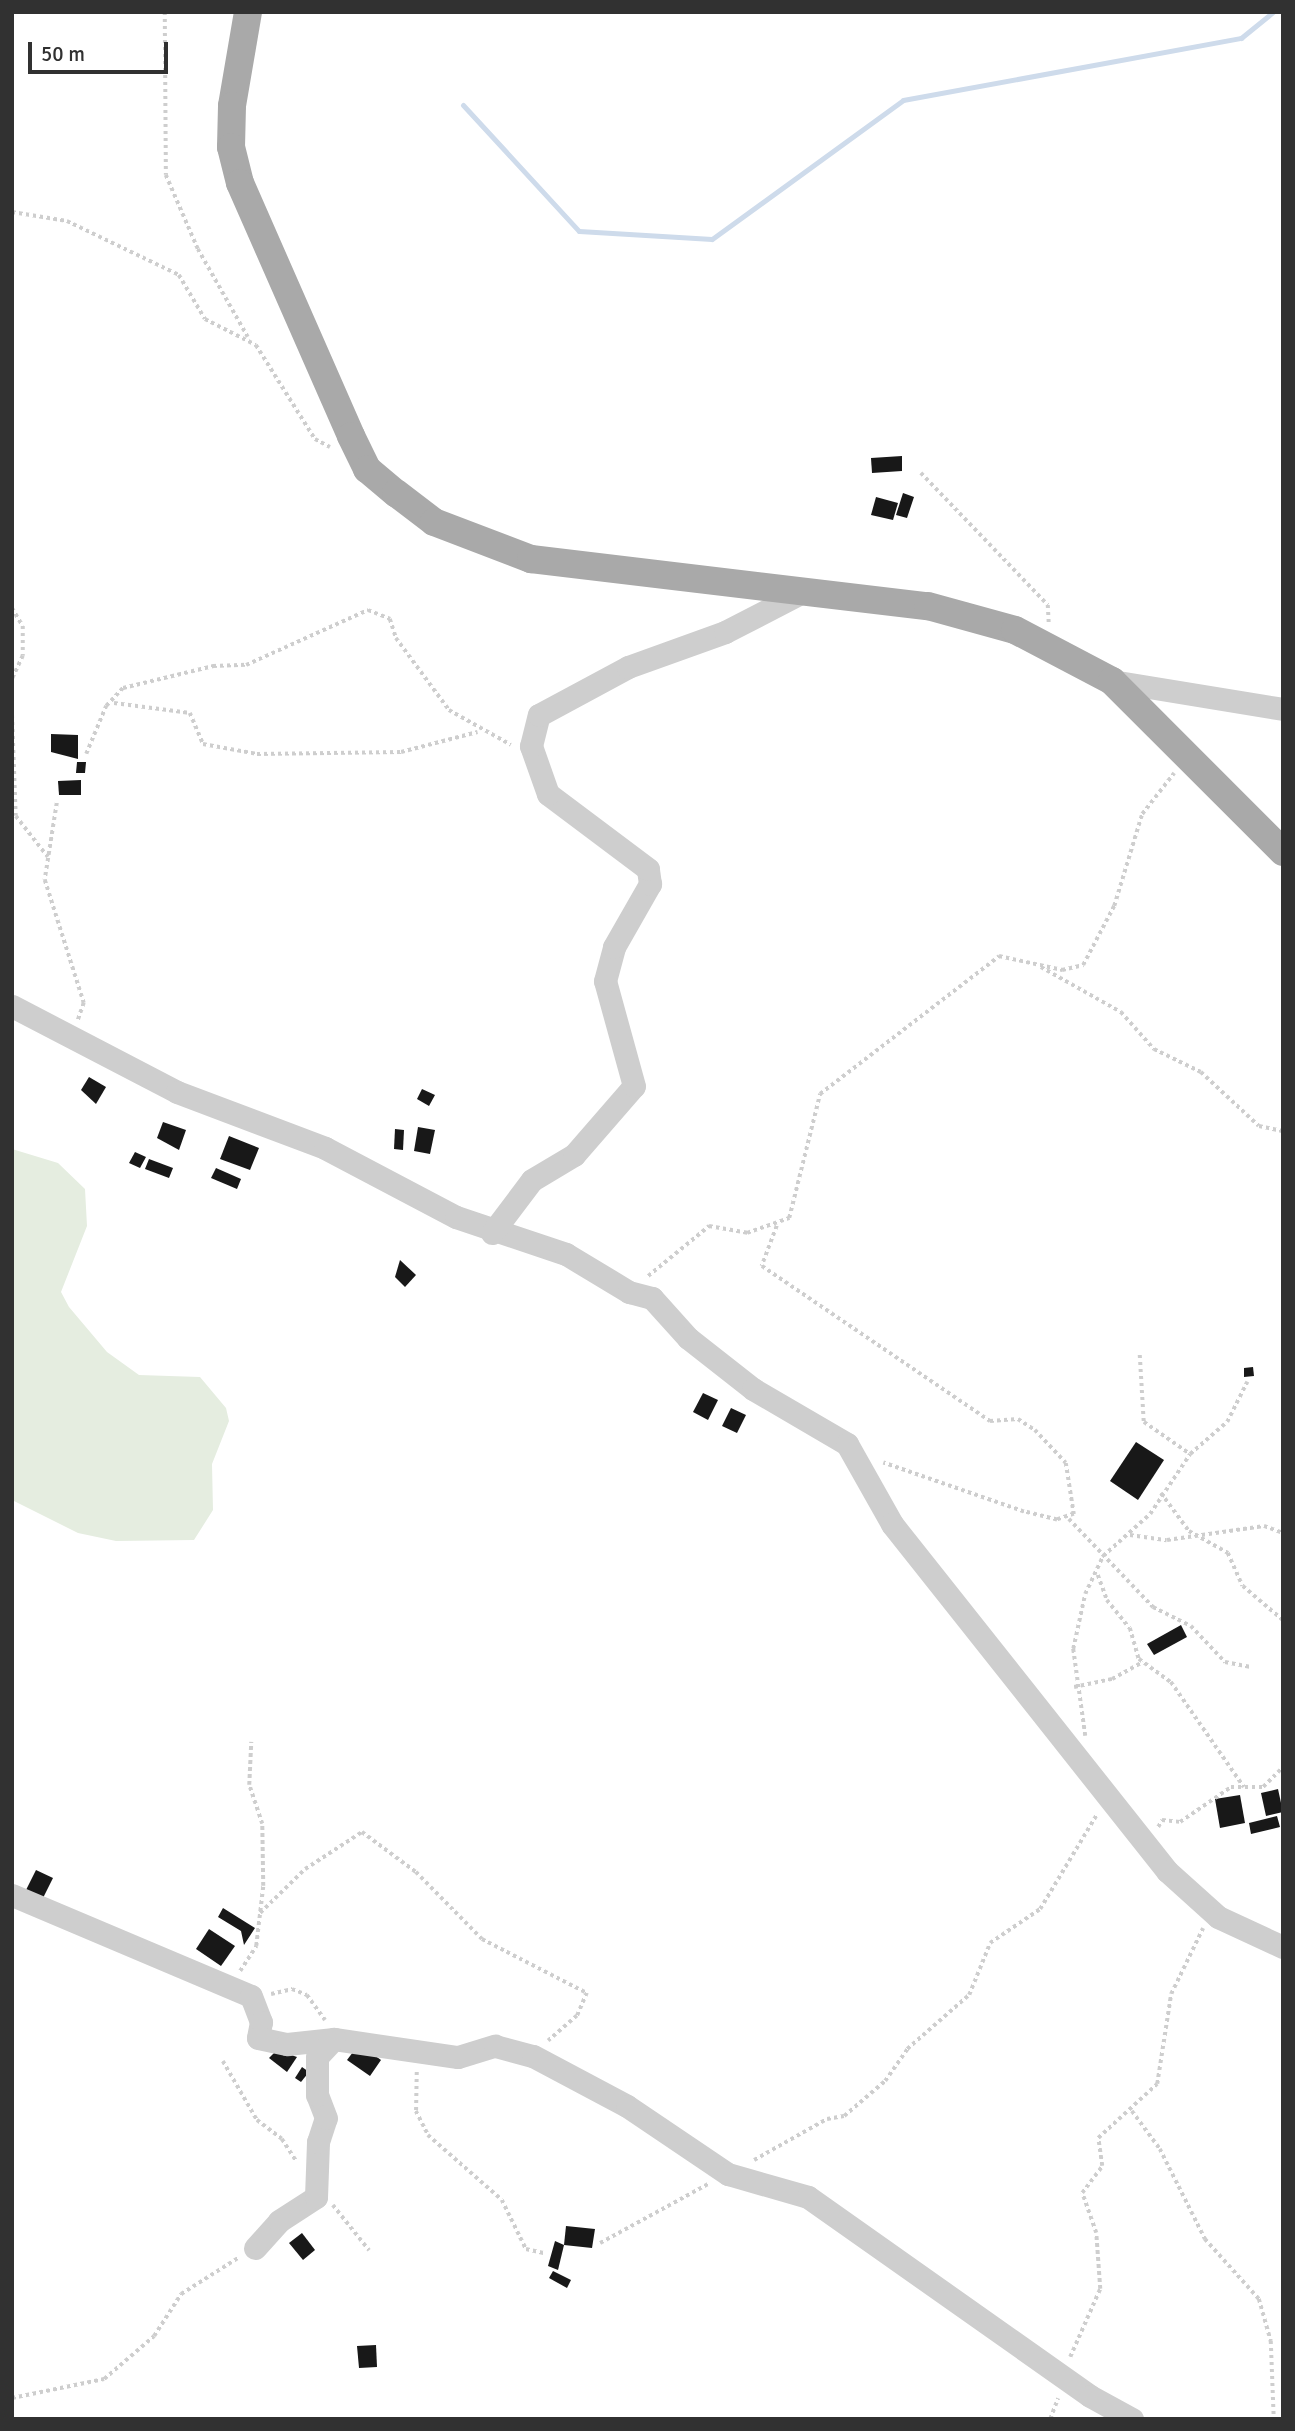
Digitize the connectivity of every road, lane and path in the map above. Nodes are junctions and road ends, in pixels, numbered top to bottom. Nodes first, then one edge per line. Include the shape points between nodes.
1 (165, 12) edge
2 (248, 12) edge
3 (12, 212) edge
4 (249, 339) junction
5 (351, 436) junction
6 (921, 473) dead end
7 (801, 593) junction
8 (12, 608) edge
9 (1056, 651) junction
10 (12, 680) edge
11 (1112, 681) junction
12 (114, 703) junction
13 (12, 708) edge
14 (1283, 709) edge
15 (478, 732) junction
16 (532, 750) junction
17 (1185, 753) junction
18 (86, 754) dead end
19 (57, 803) dead end
20 (1283, 852) edge
21 (48, 857) junction
22 (1039, 965) junction
23 (12, 1006) edge
24 (77, 1040) junction
25 (1283, 1131) edge
26 (777, 1226) junction
27 (492, 1233) junction
28 (629, 1292) junction
29 (1140, 1355) dead end
30 (1247, 1382) dead end
31 (855, 1454) junction
32 (1191, 1454) junction
33 (1161, 1493) junction
34 (1069, 1519) junction
35 (1283, 1533) edge
36 (1130, 1535) junction
37 (1200, 1535) junction
38 (1103, 1556) junction
39 (1097, 1573) junction
40 (1283, 1620) edge
41 (1143, 1662) junction
42 (1250, 1667) dead end
43 (1074, 1687) junction
44 (251, 1742) dead end
45 (1081, 1761) junction
46 (1283, 1767) edge
47 (1244, 1787) junction
48 (1111, 1800) junction
49 (1147, 1848) junction
50 (12, 1895) edge
51 (260, 1913) junction
52 (1218, 1917) junction
53 (1283, 1947) edge
54 (233, 1989) junction
55 (254, 2003) junction
56 (334, 2039) junction
57 (403, 2050) junction
58 (539, 2059) junction
59 (223, 2061) dead end
60 (1132, 2111) junction
61 (732, 2176) junction
62 (319, 2189) junction
63 (600, 2243) dead end
64 (255, 2248) joint
65 (369, 2250) dead end
66 (544, 2253) dead end
67 (1065, 2379) junction
68 (12, 2398) edge
69 (1132, 2419) edge
70 (1274, 2419) edge

1 - 4 path via 166,174
2 - 5 main road via 231,147 267,251
3 - 4 path via 67,222 179,275 205,319 232,337
4 - 5 path via 315,439 331,447
5 - 7 main road via 367,469 396,493 435,522 485,544 591,570
6 - 9 path via 1048,605
7 - 9 main road via 971,614
7 - 16 street via 551,707 539,715
8 - 10 path via 23,626 23,656
9 - 11 main road
11 - 14 street
11 - 17 main road
12 - 15 path via 190,713 203,744 257,754 401,752
12 - 15 path via 123,688 213,666 246,665 374,610 390,619 396,638 449,710
12 - 18 path via 106,706
13 - 21 path via 16,816
15 - 16 path
16 - 27 street via 548,794 648,869 650,884 614,947 605,981 634,1086 574,1155 532,1180
17 - 20 main road
17 - 22 path via 1142,814 1114,906 1088,960 1070,970
19 - 21 path
21 - 24 path via 47,896 84,1003
22 - 25 path via 1121,1012 1154,1049 1201,1072 1259,1126
22 - 26 path via 999,956 825,1088 794,1212
23 - 24 street
24 - 27 street via 177,1092 325,1148
26 - 28 path via 747,1233 709,1226
26 - 34 path via 762,1266 990,1420 1018,1419 1049,1442 1070,1473
27 - 28 street via 566,1254
28 - 31 street via 652,1298 688,1338 753,1389 836,1436
29 - 32 path via 1144,1422
30 - 32 path via 1227,1422
31 - 34 path via 915,1480
31 - 45 street via 892,1524
32 - 33 path
33 - 36 path
33 - 37 path via 1189,1531
34 - 38 path
35 - 37 path via 1264,1526
36 - 37 path
36 - 38 path
37 - 40 path via 1228,1553 1243,1586
38 - 39 path
38 - 42 path via 1132,1579 1153,1607 1191,1626 1225,1662
39 - 41 path
39 - 43 path via 1078,1615
41 - 43 path via 1112,1679
41 - 47 path via 1171,1682
43 - 45 path via 1084,1713
44 - 51 path via 249,1785 262,1824
45 - 48 street
46 - 47 path via 1264,1787
47 - 49 path via 1231,1787 1180,1822 1162,1820
48 - 49 street
48 - 61 path via 1040,1909 990,1943 969,1995 906,2049 885,2081 844,2116 823,2121
49 - 52 street via 1185,1892
50 - 54 street via 213,1975
51 - 54 path via 256,1946
51 - 58 path via 274,1895 345,1842 362,1832 380,1841 482,1939 587,1993 577,2016 550,2037
52 - 53 street
52 - 60 path via 1205,1920 1174,1985 1157,2084
54 - 55 street
55 - 56 path via 292,1989 307,1995
55 - 56 street via 261,2022 258,2038 286,2044
56 - 57 street
56 - 62 street via 317,2057 317,2095 326,2110 318,2142
57 - 58 street via 458,2057 495,2046
57 - 66 path via 418,2074 416,2111 428,2135 502,2200 526,2249
58 - 61 street via 627,2106
59 - 62 path via 257,2120 282,2139
60 - 67 path via 1098,2138 1102,2166 1082,2193 1096,2233 1100,2289
60 - 70 path via 1160,2149 1205,2239 1259,2299 1271,2342
61 - 63 path via 689,2191
61 - 67 street via 827,2208
62 - 64 street
62 - 65 path
64 - 68 path via 181,2294 154,2336 104,2379
67 - 69 street

